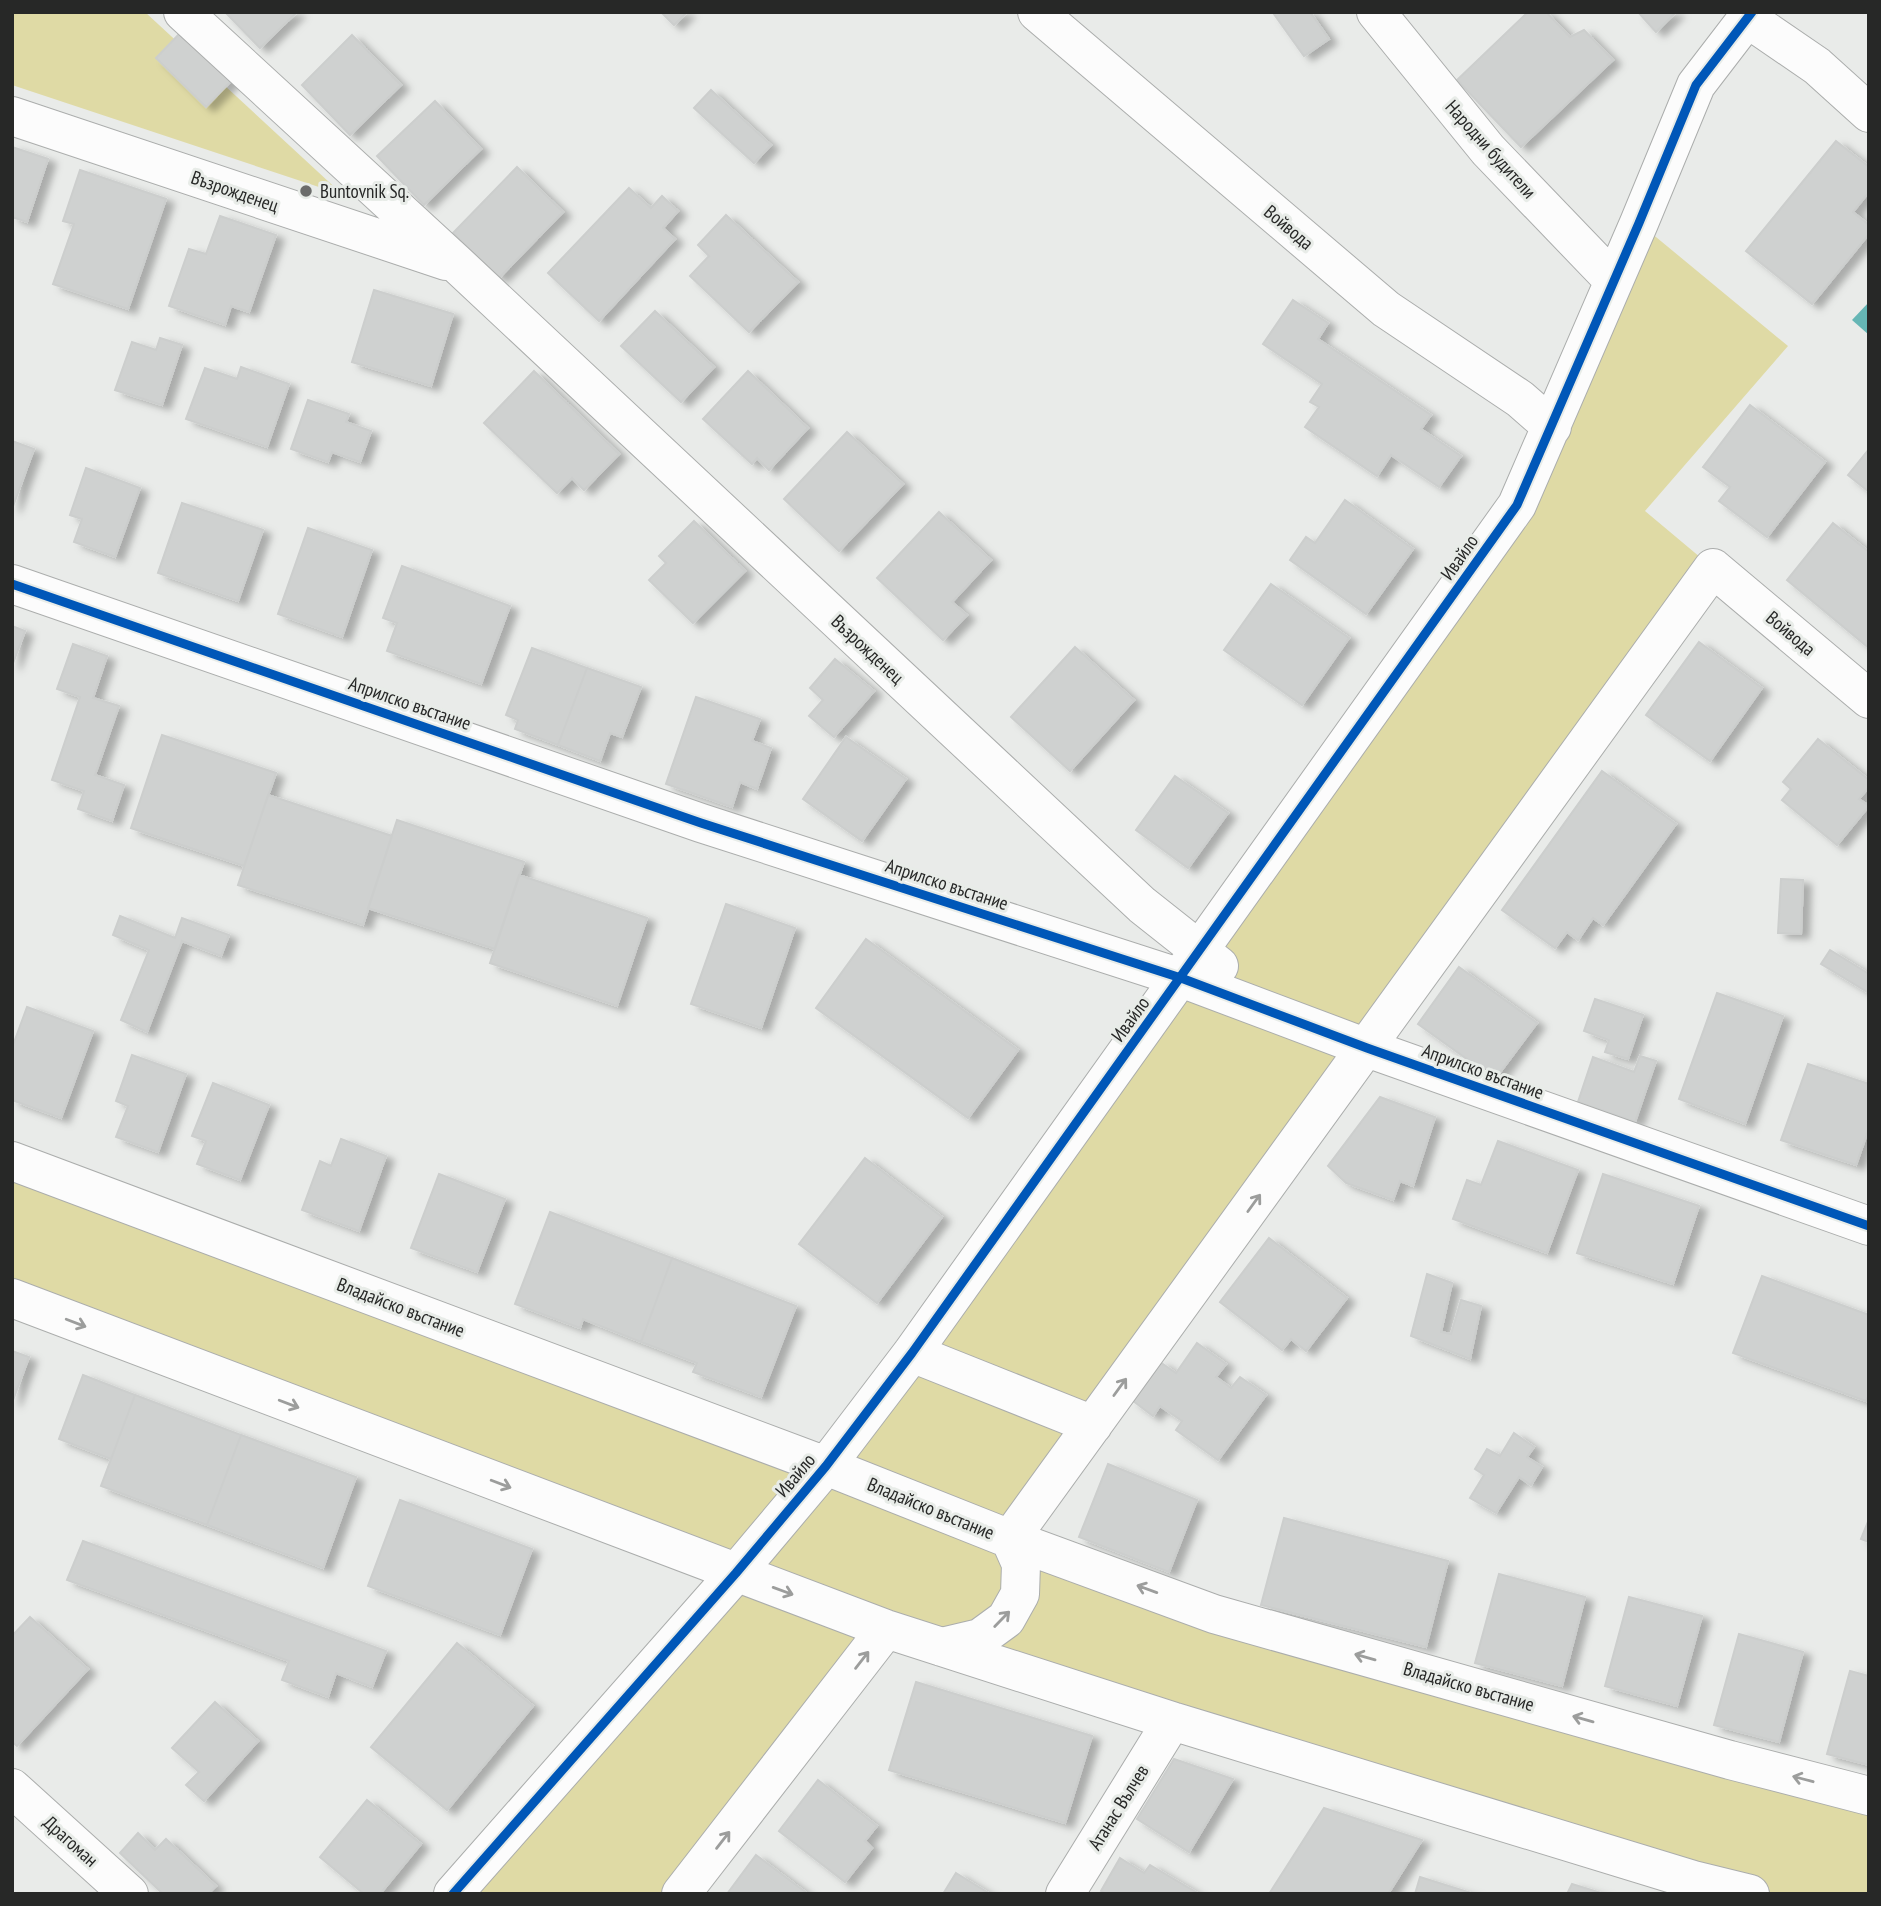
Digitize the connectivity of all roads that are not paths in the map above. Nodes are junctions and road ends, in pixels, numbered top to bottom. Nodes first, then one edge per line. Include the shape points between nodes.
1 (183, 12) edge
2 (1037, 12) edge
3 (1376, 12) edge
4 (1750, 15) edge
5 (1869, 113) edge
6 (12, 116) edge
7 (458, 265) junction
8 (1613, 280) junction
9 (1552, 427) junction
10 (12, 584) edge
11 (1869, 699) edge
12 (1191, 965) junction
13 (1367, 1048) junction
14 (12, 1161) edge
15 (1869, 1226) edge
16 (12, 1298) edge
17 (912, 1353) junction
18 (1093, 1424) junction
19 (826, 1466) junction
20 (1010, 1539) junction
21 (736, 1573) junction
22 (886, 1629) junction
23 (943, 1647) junction
24 (1172, 1721) junction
25 (12, 1788) edge
26 (1869, 1796) edge
27 (1689, 1887) edge
28 (129, 1894) edge
29 (453, 1894) edge
30 (681, 1894) edge
31 (1065, 1894) edge
32 (1750, 1894) edge

1 - 7 street, Възрожденец
2 - 9 street, Войвода via 1386,309 1520,399
3 - 8 street, Народни будители via 1488,150
4 - 5 street
4 - 8 street, Ивайло via 1696,85
6 - 7 street, Възрожденец
7 - 12 street, Възрожденец via 1142,905
8 - 9 street, Ивайло
9 - 12 street, Ивайло via 1517,505
10 - 12 street, Априлско въстание via 701,823
11 - 13 street, Войвода via 1713,568
12 - 13 street, Априлско въстание via 1289,1018
12 - 17 street, Ивайло
13 - 15 street, Априлско въстание
18 -> 13 street
14 - 19 street, Владайско въстание
16 -> 21 street
17 - 18 street
17 - 19 street, Ивайло
18 - 20 street
19 - 20 street, Владайско въстание
19 - 21 street, Ивайло
23 -> 20 street via 980,1638 1006,1619 1020,1594 1021,1564
26 -> 20 street, Владайско въстание via 1214,1614
21 -> 22 street
21 - 29 street, Ивайло
22 - 23 street
30 -> 22 street
23 - 24 street
24 - 27 street
24 - 31 street, Атанас Вълчев
25 - 28 street, Драгоман
27 - 32 street

